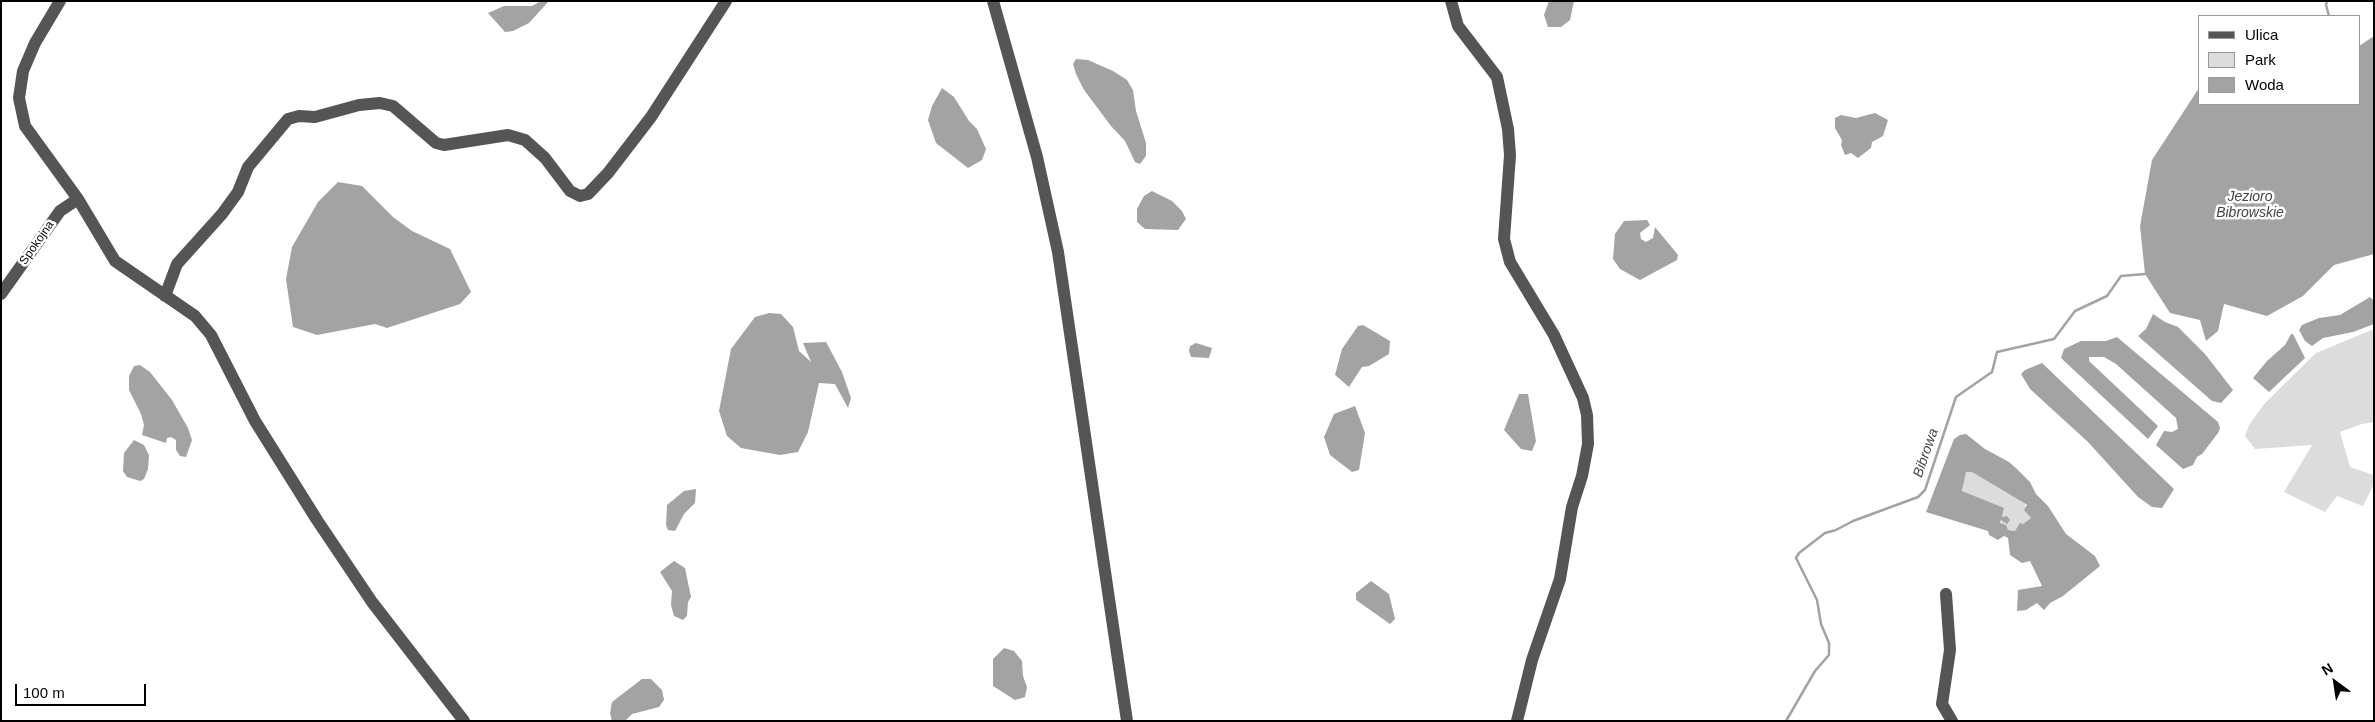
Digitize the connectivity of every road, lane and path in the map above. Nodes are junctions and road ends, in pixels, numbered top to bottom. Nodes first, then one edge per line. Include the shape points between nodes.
1 (60, 1) edge
2 (726, 1) edge
3 (993, 1) edge
4 (1451, 1) edge
5 (78, 199) junction
6 (1, 294) edge
7 (165, 296) junction
8 (1946, 594) dead end
9 (464, 721) edge
10 (1127, 721) edge
11 (1517, 721) edge
12 (1952, 721) edge

1 - 5 street via 31,52 19,84 19,98 25,126
2 - 7 street via 651,118 588,194 580,196 570,191 546,158 525,140 508,135 444,145 393,106 380,103 359,105 316,117 299,116 288,119 248,167 238,192 222,214 176,264
3 - 10 street via 1037,157 1058,252
4 - 11 street via 1458,26 1497,77 1510,146 1504,239 1510,262 1554,335 1583,398 1587,415 1588,444 1572,507 1560,579 1532,660
5 - 6 street, Spokojna via 60,211
5 - 7 street via 115,261
7 - 9 street via 195,316 211,335 255,421 317,520 372,602
8 - 12 street via 1950,650 1942,704

